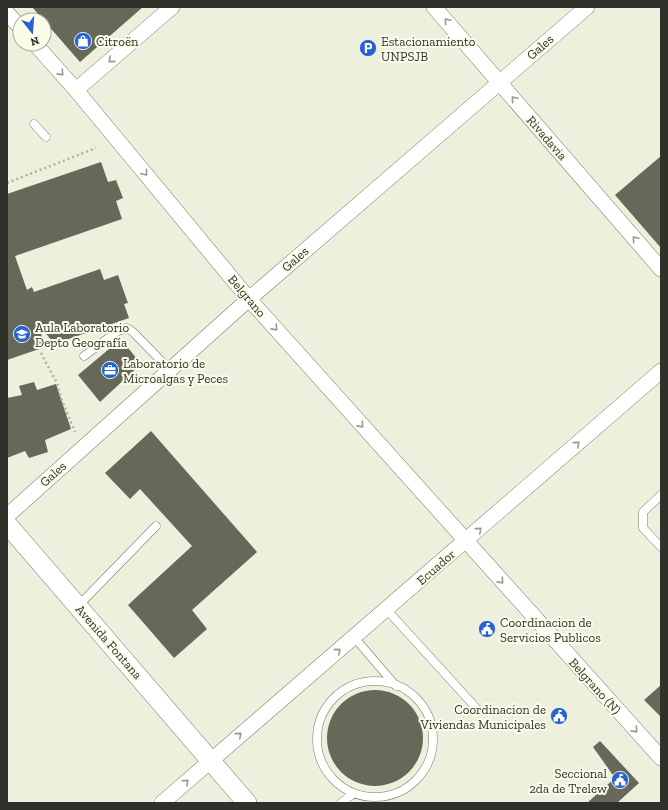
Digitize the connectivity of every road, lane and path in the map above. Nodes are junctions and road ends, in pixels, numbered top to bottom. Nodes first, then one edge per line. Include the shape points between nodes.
1 (172, 7) edge
2 (434, 7) edge
3 (587, 7) edge
4 (42, 52) edge
5 (500, 83) junction
6 (76, 90) junction
7 (34, 124) dead end
8 (46, 138) dead end
9 (96, 148) dead end
10 (7, 183) edge
11 (661, 269) edge
12 (249, 299) junction
13 (41, 353) dead end
14 (84, 356) dead end
15 (170, 370) junction
16 (661, 371) edge
17 (75, 432) dead end
18 (661, 495) edge
19 (7, 516) edge
20 (7, 524) edge
21 (156, 526) dead end
22 (465, 542) junction
23 (661, 547) edge
24 (78, 606) junction
25 (387, 610) junction
26 (354, 637) junction
27 (396, 686) junction
28 (479, 711) dead end
29 (661, 758) edge
30 (210, 760) junction
31 (354, 793) junction
32 (162, 803) edge
33 (247, 803) edge
34 (341, 803) edge

1 -> 6 street
5 -> 2 street, Rivadavia
3 - 5 street, Gales
4 -> 6 street, Belgrano
11 -> 5 street, Rivadavia
5 - 12 street, Gales
6 -> 12 street, Belgrano
7 - 8 lane
9 - 10 path
12 - 15 street, Gales
12 -> 22 street, Belgrano
13 - 17 path via 57,383
14 - 15 lane via 118,331 127,328
15 - 19 street, Gales
22 -> 16 street, Ecuador
18 - 23 lane via 643,512 643,528
20 - 24 street, Avenida Fontana
21 - 24 lane
22 - 25 street, Ecuador
22 -> 29 street, Belgrano (N)
24 - 30 street, Avenida Fontana
25 - 26 street, Ecuador
25 - 28 lane
26 - 27 lane
30 -> 26 street, Ecuador
27 - 31 lane via 370,682 346,690 335,698 321,719 318,744 325,769 343,787
27 - 31 lane via 407,691 425,710 433,734 429,760 415,781 404,789 380,797
32 -> 30 street, Ecuador
30 - 33 street, Avenida Fontana
31 - 34 lane

